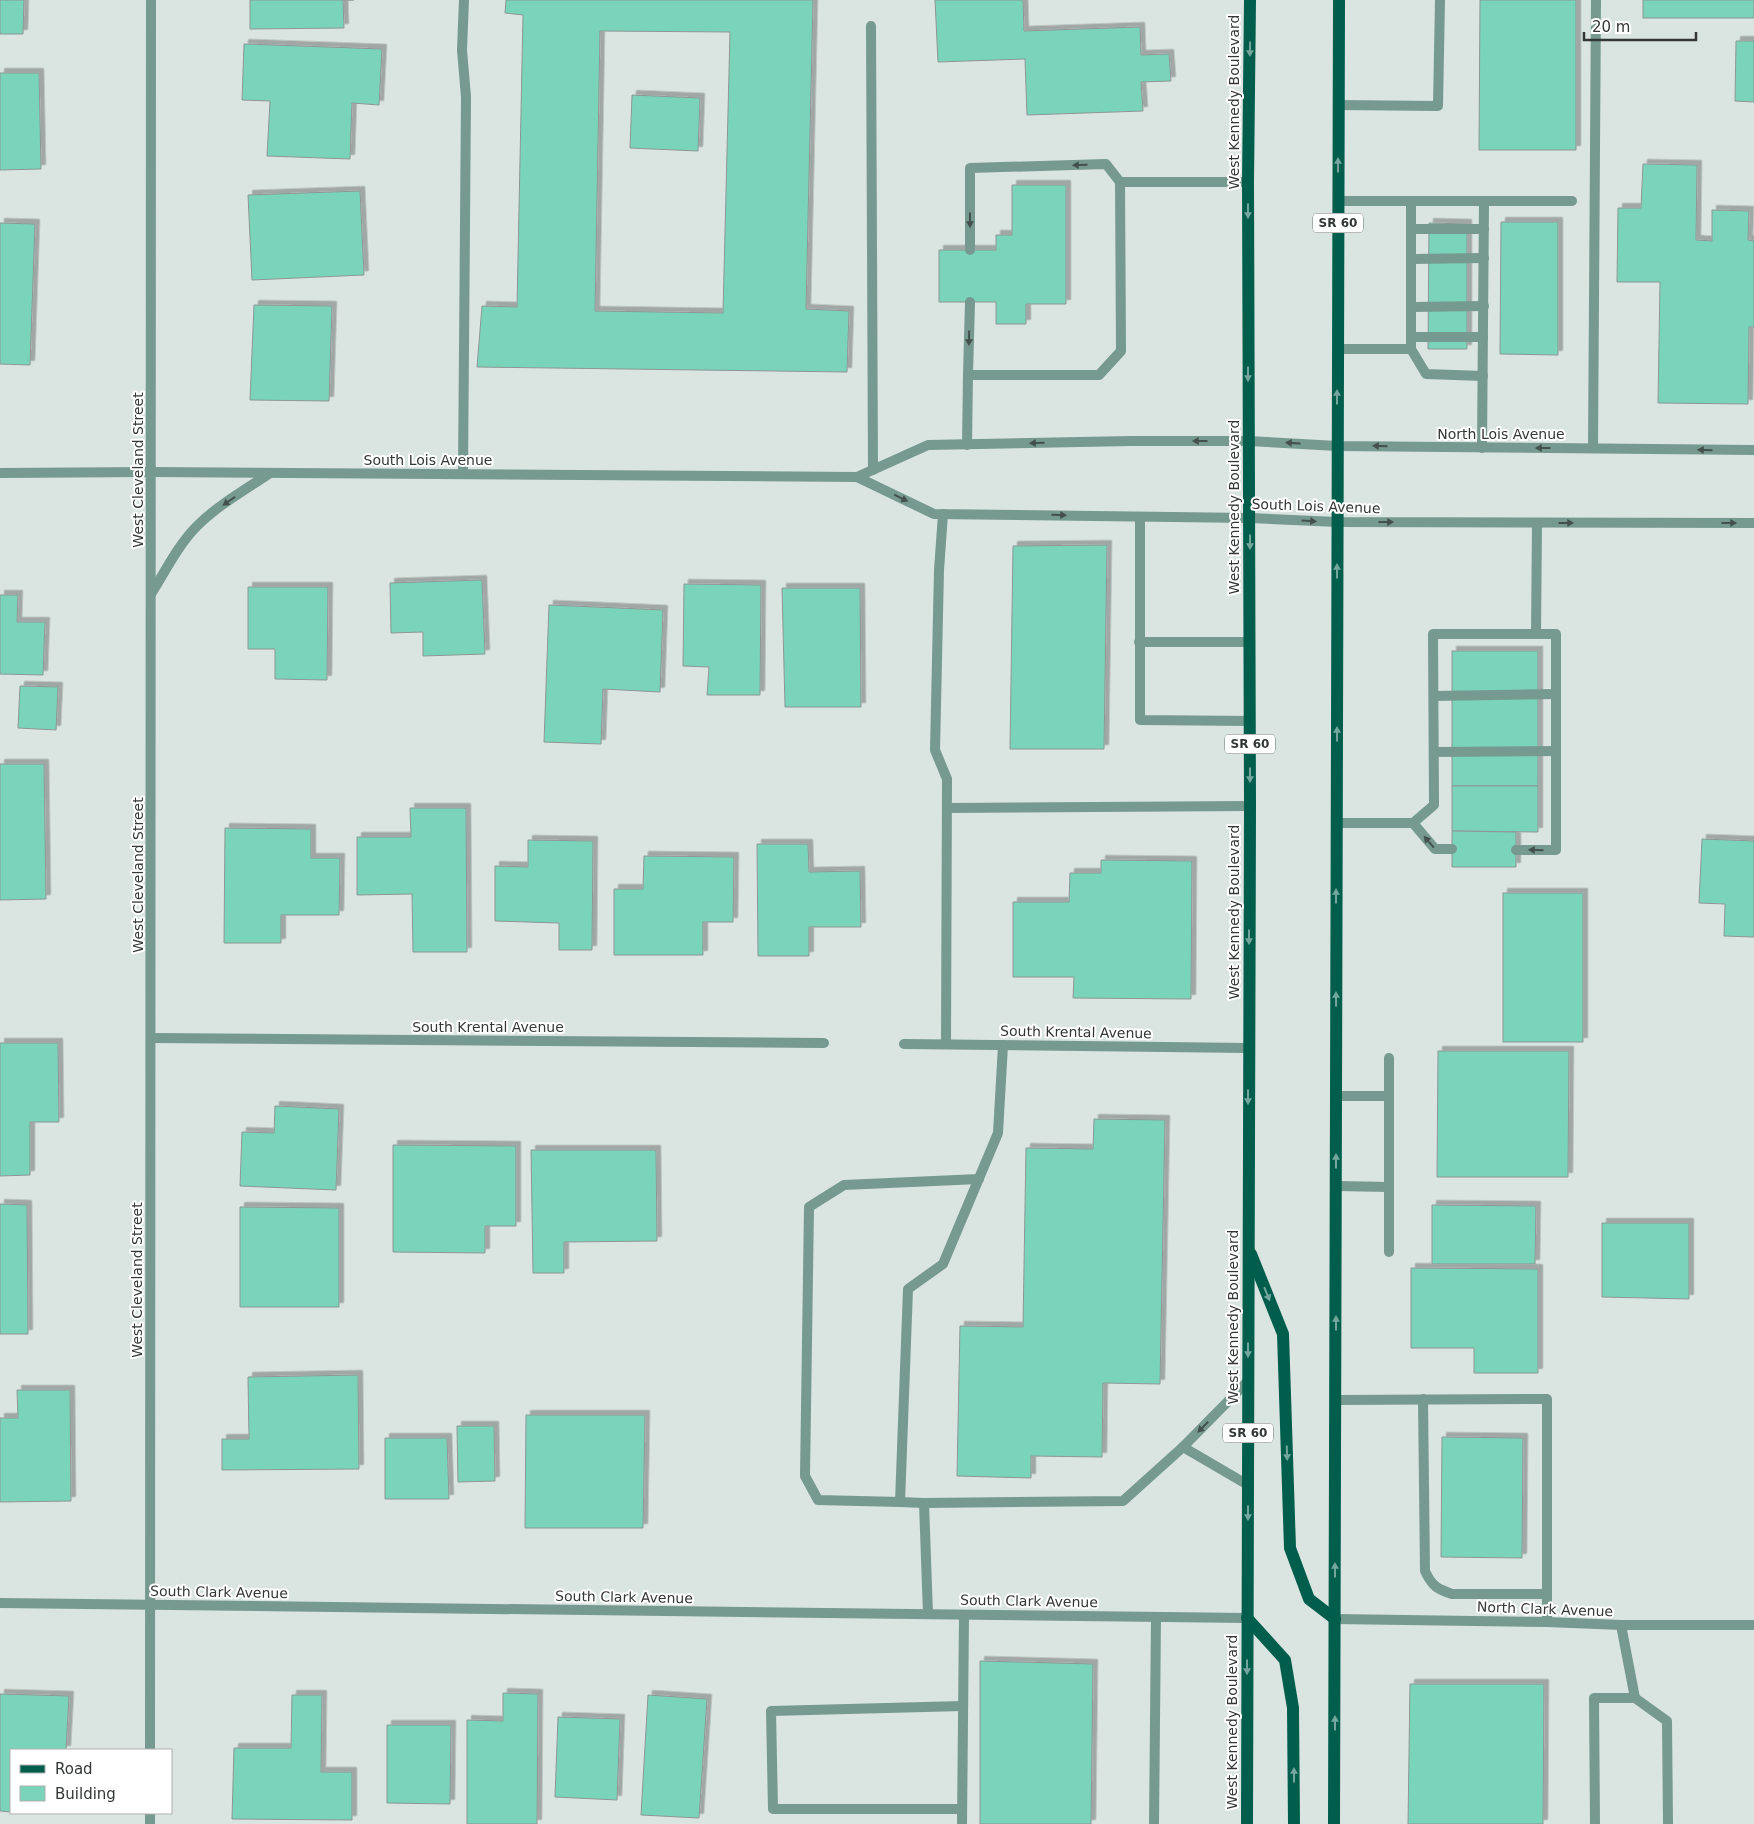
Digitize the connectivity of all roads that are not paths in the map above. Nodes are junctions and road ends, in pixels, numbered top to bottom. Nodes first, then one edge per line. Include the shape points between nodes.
1 (151, 0) edge
2 (464, 0) edge
3 (1250, 0) edge
4 (1339, 0) edge
5 (1440, 0) edge
6 (1596, 0) edge
7 (871, 26) dead end
8 (1339, 105) junction
9 (1120, 182) junction
10 (1248, 182) junction
11 (1338, 201) junction
12 (1411, 201) junction
13 (1484, 201) junction
14 (1572, 201) dead end
15 (1411, 229) junction
16 (1484, 229) junction
17 (970, 250) dead end
18 (1484, 258) junction
19 (1411, 259) junction
20 (970, 302) dead end
21 (1484, 306) junction
22 (1411, 307) junction
23 (1411, 336) junction
24 (1483, 337) junction
25 (1338, 349) junction
26 (1411, 349) junction
27 (968, 375) junction
28 (1483, 376) junction
29 (1248, 441) junction
30 (967, 445) junction
31 (1337, 446) junction
32 (1482, 448) junction
33 (1593, 448) junction
34 (1754, 450) edge
35 (873, 470) junction
36 (151, 472) junction
37 (270, 473) junction
38 (0, 474) edge
39 (463, 474) junction
40 (857, 477) junction
41 (943, 514) junction
42 (1140, 517) junction
43 (1250, 518) junction
44 (1337, 522) junction
45 (1537, 523) junction
46 (1754, 523) edge
47 (151, 594) junction
48 (1536, 634) junction
49 (1139, 642) junction
50 (1250, 642) junction
51 (1556, 694) junction
52 (1434, 696) junction
53 (1250, 722) junction
54 (1556, 751) junction
55 (1434, 752) junction
56 (1250, 806) junction
57 (947, 808) junction
58 (1337, 823) junction
59 (1413, 823) junction
60 (1452, 849) dead end
61 (1516, 850) dead end
62 (151, 1038) junction
63 (824, 1044) dead end
64 (904, 1044) dead end
65 (946, 1044) junction
66 (1003, 1045) junction
67 (1248, 1048) junction
68 (1389, 1058) dead end
69 (1336, 1096) junction
70 (1389, 1096) junction
71 (979, 1179) junction
72 (1336, 1186) junction
73 (1389, 1187) junction
74 (1248, 1249) junction
75 (1389, 1252) dead end
76 (1248, 1382) junction
77 (1423, 1399) junction
78 (1336, 1400) junction
79 (1183, 1447) junction
80 (1248, 1485) junction
81 (900, 1502) junction
82 (924, 1504) junction
83 (1547, 1594) junction
84 (0, 1603) edge
85 (150, 1604) junction
86 (928, 1614) junction
87 (964, 1614) junction
88 (1156, 1617) junction
89 (1247, 1618) junction
90 (1335, 1619) junction
91 (1547, 1622) junction
92 (1754, 1624) edge
93 (1621, 1625) junction
94 (1635, 1698) junction
95 (963, 1706) junction
96 (150, 1749) edge
97 (962, 1809) junction
98 (962, 1824) edge
99 (1154, 1824) edge
100 (1247, 1824) edge
101 (1294, 1824) edge
102 (1334, 1824) edge
103 (1595, 1824) edge
104 (1668, 1824) edge

1 - 36 street, West Cleveland Street
2 - 39 street
3 -> 10 main road, West Kennedy Boulevard / SR 60
4 - 8 main road, SR 60
5 - 8 street via 1438,106
6 - 33 street
7 - 35 street
11 -> 8 main road, SR 60
9 - 10 street
9 -> 17 street via 1106,164 970,168
9 - 27 street via 1121,352 1099,375
10 -> 29 main road, West Kennedy Boulevard / SR 60
11 - 12 street
11 - 25 main road, SR 60
12 - 13 street
12 - 15 street
13 - 14 street
13 - 16 street
15 - 16 street
15 - 19 street
16 - 18 street
18 - 19 street
18 - 21 street
19 - 22 street
20 -> 27 street
21 - 22 street
21 - 24 street
22 - 23 street
23 - 24 street
23 - 26 street
24 - 28 street
25 - 26 street
31 -> 25 main road, SR 60
26 - 28 street via 1426,374
27 - 30 street
28 - 32 street
29 -> 30 street, South Lois Avenue
31 -> 29 street, North Lois Avenue
29 - 43 main road, West Kennedy Boulevard / SR 60
30 - 35 street, South Lois Avenue via 928,445
32 -> 31 street, North Lois Avenue
31 - 44 main road, SR 60
33 -> 32 street, North Lois Avenue
34 -> 33 street, North Lois Avenue
35 - 40 street, South Lois Avenue
36 - 37 street, South Lois Avenue
36 - 38 street, South Lois Avenue
36 - 47 street, West Cleveland Street
37 - 39 street, South Lois Avenue
37 -> 47 street via 196,527
39 - 40 street, South Lois Avenue
40 -> 41 street, South Lois Avenue via 934,514
41 -> 42 street, South Lois Avenue
41 - 57 street via 935,750 947,779
42 - 43 street, South Lois Avenue
42 - 49 street
43 -> 44 street, South Lois Avenue
43 -> 50 main road, West Kennedy Boulevard / SR 60
44 -> 45 street, South Lois Avenue
58 -> 44 main road, SR 60
45 -> 46 street, South Lois Avenue
45 - 48 street
47 - 62 street, West Cleveland Street
48 - 51 street via 1556,634
48 - 52 street via 1433,634
49 - 50 street
49 - 53 street via 1140,720
50 - 53 main road, West Kennedy Boulevard / SR 60
51 - 52 street
51 - 54 street
52 - 55 street
53 -> 56 main road, West Kennedy Boulevard / SR 60
54 - 55 street
54 -> 61 street via 1556,850
55 - 59 street via 1434,805
56 - 57 street
56 -> 67 main road, West Kennedy Boulevard / SR 60
57 - 65 street
58 - 59 street
69 -> 58 main road, SR 60
60 -> 59 street via 1435,849
62 - 63 street, South Krental Avenue
62 - 85 street, West Cleveland Street
64 - 65 street, South Krental Avenue
65 - 66 street, South Krental Avenue
66 - 67 street, South Krental Avenue
66 - 71 street via 998,1134
67 -> 74 main road, West Kennedy Boulevard / SR 60
68 - 70 street
69 - 70 street
72 -> 69 main road, SR 60
70 - 73 street
71 - 81 street via 943,1264 908,1289
71 - 81 street via 844,1185 809,1207 805,1476 818,1500
72 - 73 street
78 -> 72 main road, SR 60
73 - 75 street
74 -> 76 main road, West Kennedy Boulevard / SR 60
74 -> 90 main road via 1283,1334 1290,1548 1309,1599
76 -> 79 street
76 - 80 main road, West Kennedy Boulevard / SR 60
77 - 78 street
77 - 83 street via 1425,1571 1431,1583 1452,1594
77 - 83 street via 1547,1398
90 -> 78 main road, SR 60
79 - 80 street
79 - 82 street via 1124,1501
80 -> 89 main road, West Kennedy Boulevard / SR 60
81 - 82 street
82 - 86 street
83 - 91 street
84 - 85 street, South Clark Avenue
85 - 86 street, South Clark Avenue
85 - 96 street, West Cleveland Street
86 - 87 street, South Clark Avenue
87 - 88 street, South Clark Avenue
87 - 95 street
88 - 89 street, South Clark Avenue
88 - 99 street
89 -> 100 main road, West Kennedy Boulevard / SR 60
101 -> 89 main road via 1293,1708 1284,1660
90 - 91 street, North Clark Avenue
102 -> 90 main road, SR 60
91 - 93 street, North Clark Avenue
92 - 93 street, North Clark Avenue
93 - 94 street
94 - 103 street via 1594,1698
94 - 104 street via 1667,1721
95 - 97 street
95 - 97 street via 772,1711 773,1810
97 - 98 street

